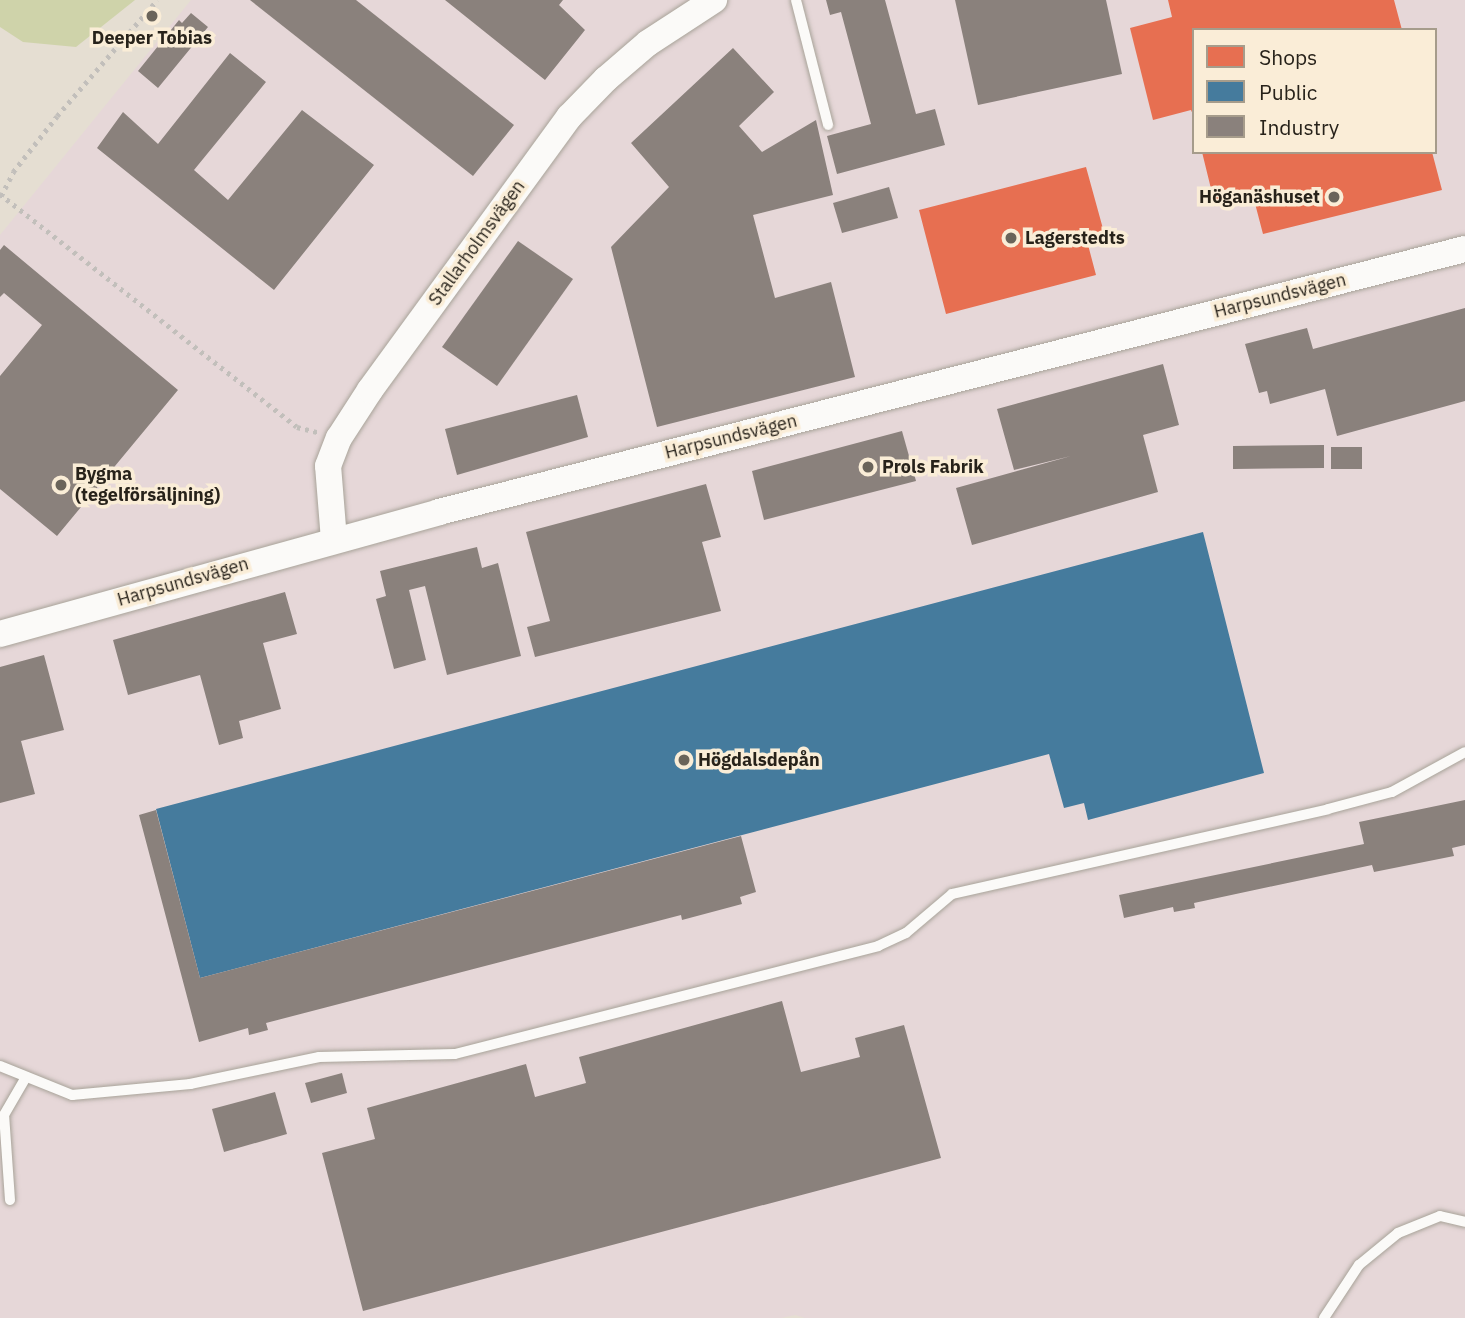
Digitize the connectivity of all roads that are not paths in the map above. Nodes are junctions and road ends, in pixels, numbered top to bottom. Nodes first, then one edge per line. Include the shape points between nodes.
1 (714, 0) edge
2 (796, 0) edge
3 (828, 125) dead end
4 (1465, 250) edge
5 (334, 540) junction
6 (0, 634) edge
7 (1465, 752) edge
8 (0, 1066) edge
9 (26, 1077) junction
10 (10, 1200) dead end
11 (1465, 1222) edge
12 (1324, 1318) edge

1 - 5 street, Stallarholmsvägen via 648,43 569,117 370,390 339,438 328,466
2 - 3 lane
4 - 5 street, Harpsundsvägen
5 - 6 street, Harpsundsvägen
7 - 9 lane via 1392,792 952,894 906,933 878,946 455,1054 320,1057 190,1084 72,1095
8 - 9 lane
9 - 10 lane via 4,1115
11 - 12 lane via 1440,1216 1398,1233 1360,1265

